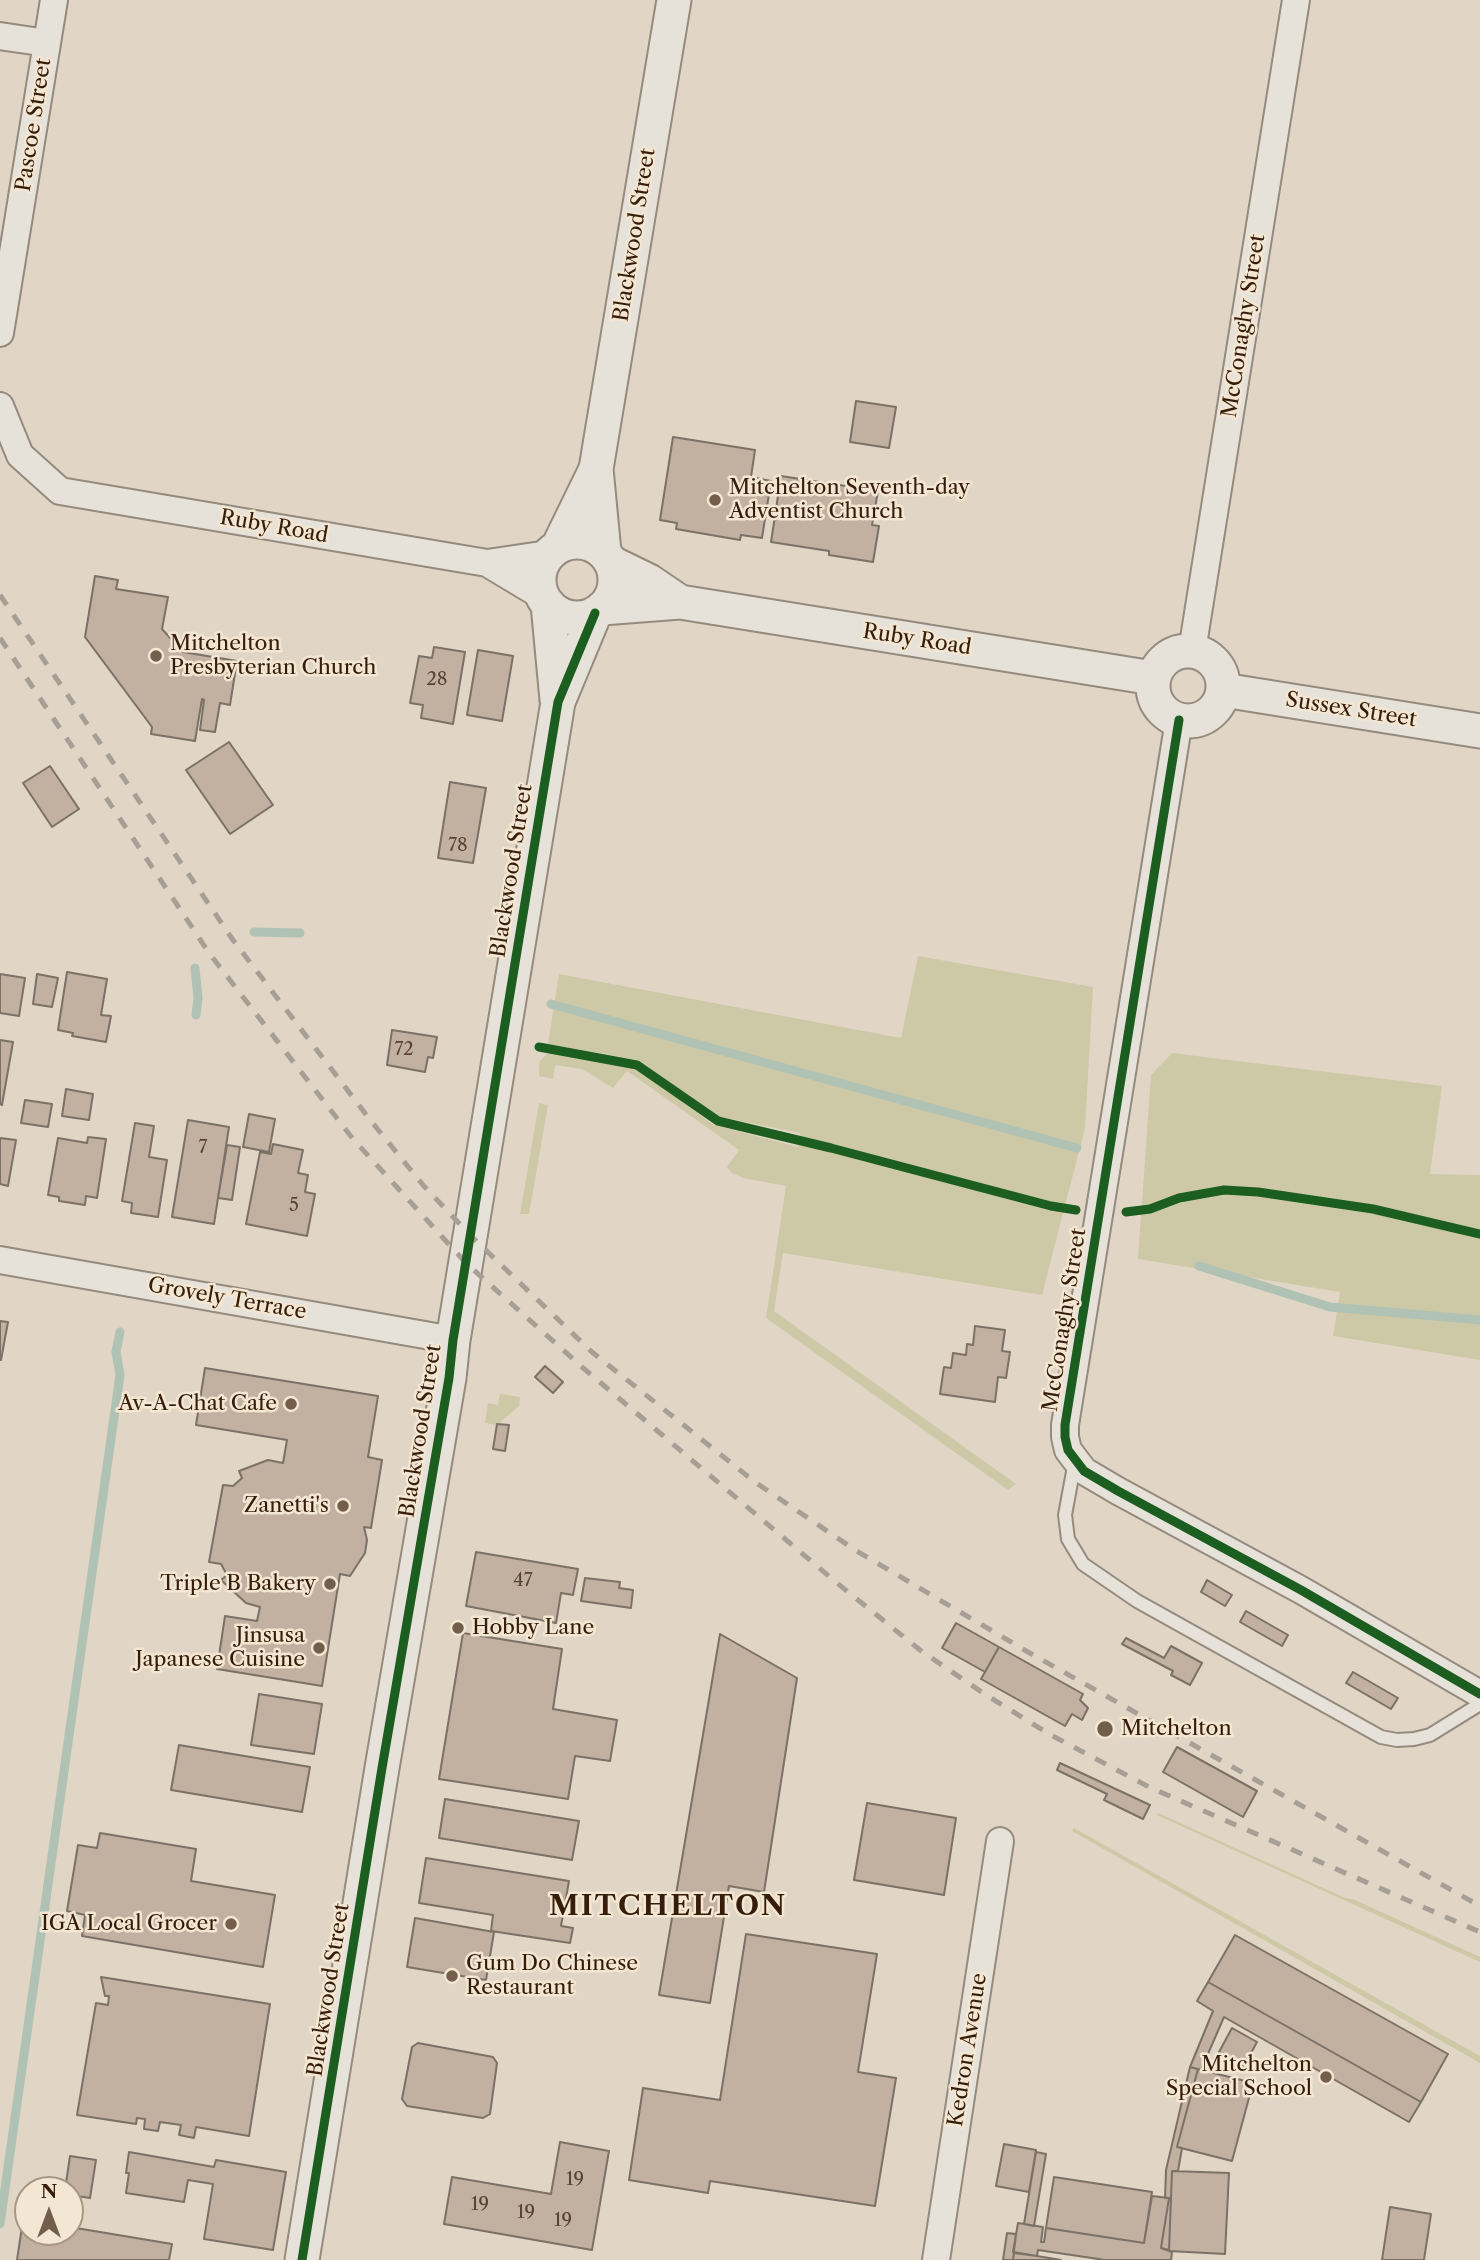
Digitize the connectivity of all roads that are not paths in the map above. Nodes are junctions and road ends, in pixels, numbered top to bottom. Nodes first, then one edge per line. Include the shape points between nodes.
1 (54, 0) edge
2 (674, 0) edge
3 (1296, 0) edge
4 (0, 36) edge
5 (47, 43) junction
6 (0, 333) edge
7 (0, 407) edge
8 (596, 469) junction
9 (553, 551) junction
10 (608, 558) junction
11 (487, 563) junction
12 (545, 600) junction
13 (680, 602) junction
14 (599, 611) junction
15 (1192, 652) junction
16 (1153, 678) junction
17 (1223, 690) junction
18 (558, 702) junction
19 (1179, 720) junction
20 (1480, 731) edge
21 (0, 1260) edge
22 (453, 1340) junction
23 (1075, 1461) junction
24 (1480, 1694) edge
25 (1480, 1704) edge
26 (1000, 1841) dead end
27 (302, 2260) edge
28 (936, 2260) edge

1 - 5 street, Pascoe Street
2 - 8 street, Blackwood Street
3 - 15 street, McConaghy Street
4 - 5 street
5 - 6 street, Pascoe Street
7 - 11 street, Ruby Road via 20,455 60,491
8 - 9 street, Blackwood Street
8 - 10 street, Blackwood Street
9 - 10 street via 582,541
9 - 11 street, Ruby Road
9 - 12 street via 539,574
10 - 13 street, Ruby Road
10 - 14 street via 615,588
11 - 12 street, Ruby Road
12 - 14 street via 570,617
12 - 18 street, Blackwood Street
13 - 14 street, Ruby Road
13 - 16 street, Ruby Road
14 - 18 street, Blackwood Street
15 - 16 street via 1171,655
15 - 17 street via 1214,663
16 - 19 street via 1153,693 1160,707
17 - 19 street via 1211,712 1196,720
17 - 20 street, Sussex Street
18 - 22 street, Blackwood Street
19 - 23 street, McConaghy Street via 1065,1424 1068,1450
21 - 22 street, Grovely Terrace
22 - 27 street, Blackwood Street
23 - 24 street via 1118,1491
23 - 25 lane via 1065,1515 1068,1539 1083,1564 1137,1601 1381,1737 1406,1740 1430,1734
26 - 28 street, Kedron Avenue

